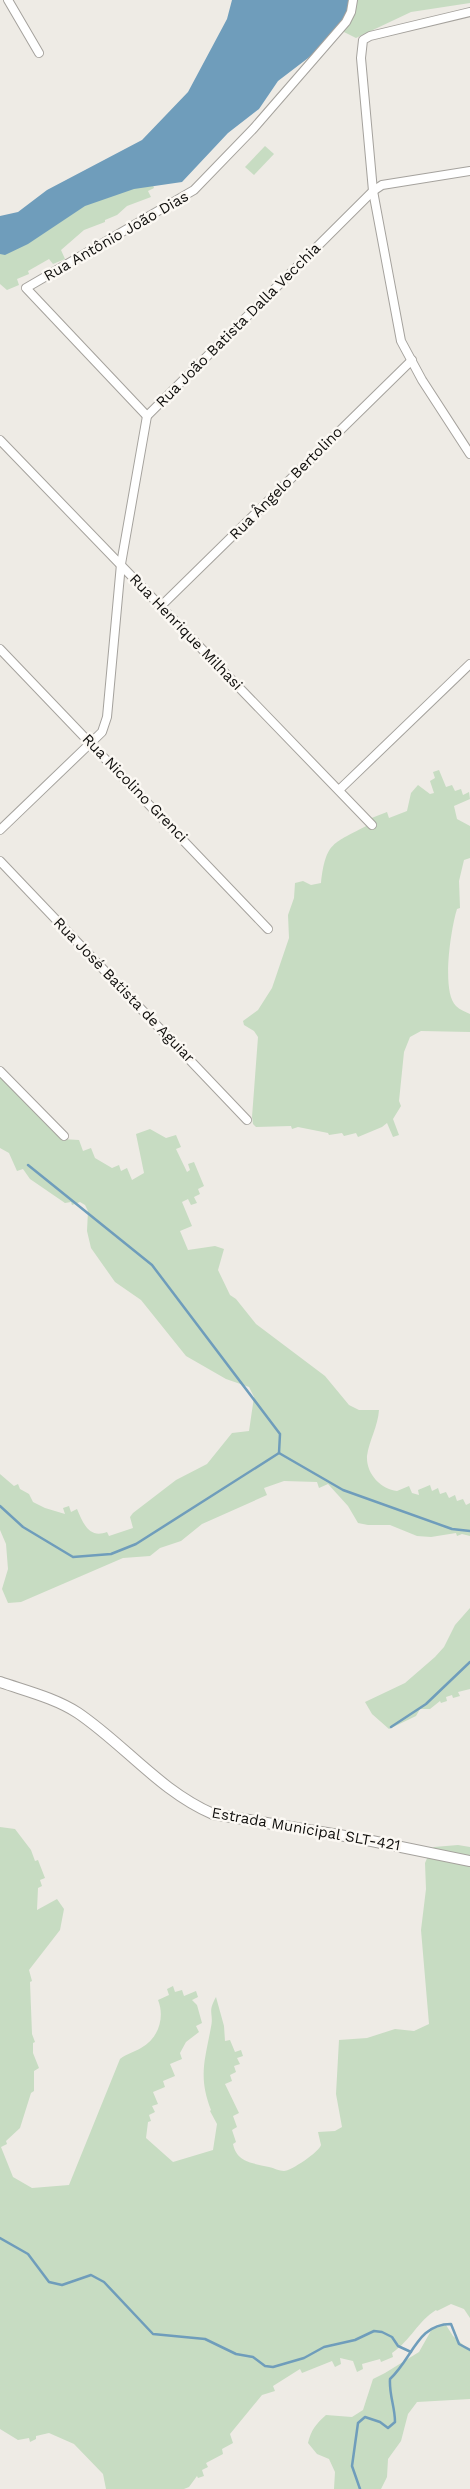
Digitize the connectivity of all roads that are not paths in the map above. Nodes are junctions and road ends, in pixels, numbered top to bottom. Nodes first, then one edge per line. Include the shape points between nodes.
1 (8, 0) edge
2 (352, 0) edge
3 (470, 12) edge
4 (39, 53) dead end
5 (470, 171) edge
6 (373, 191) junction
7 (412, 360) junction
8 (147, 416) junction
9 (0, 440) edge
10 (470, 454) edge
11 (121, 564) junction
12 (161, 606) junction
13 (0, 649) edge
14 (470, 664) edge
15 (91, 742) junction
16 (339, 790) junction
17 (372, 825) dead end
18 (0, 830) edge
19 (0, 861) edge
20 (268, 929) dead end
21 (0, 1071) edge
22 (247, 1120) dead end
23 (64, 1136) dead end
24 (0, 1682) edge
25 (470, 1861) edge

1 - 4 street
2 - 8 street, Rua Antônio João Dias via 346,22 254,128 194,190 26,288
3 - 6 street via 363,40 361,58
5 - 6 street, Rua João Batista Dalla Vecchia via 382,185
6 - 7 street via 401,341
6 - 8 street, Rua João Batista Dalla Vecchia
7 - 10 street
7 - 12 street, Rua Ângelo Bertolino
8 - 11 street, Rua João Batista Dalla Vecchia
9 - 11 street, Rua Henrique Milhasi
11 - 12 street, Rua Henrique Milhasi
11 - 15 street, Rua João Batista Dalla Vecchia via 107,717 102,732
12 - 16 street, Rua Henrique Milhasi
13 - 15 street, Rua Nicolino Grenci
14 - 16 street
15 - 18 street, Rua João Batista Dalla Vecchia
15 - 20 street, Rua Nicolino Grenci
16 - 17 street, Rua Henrique Milhasi
19 - 22 street, Rua José Batista de Aguiar
21 - 23 street
24 - 25 street, Estrada Municipal SLT-421 via 62,1703 155,1778 192,1804 213,1814

